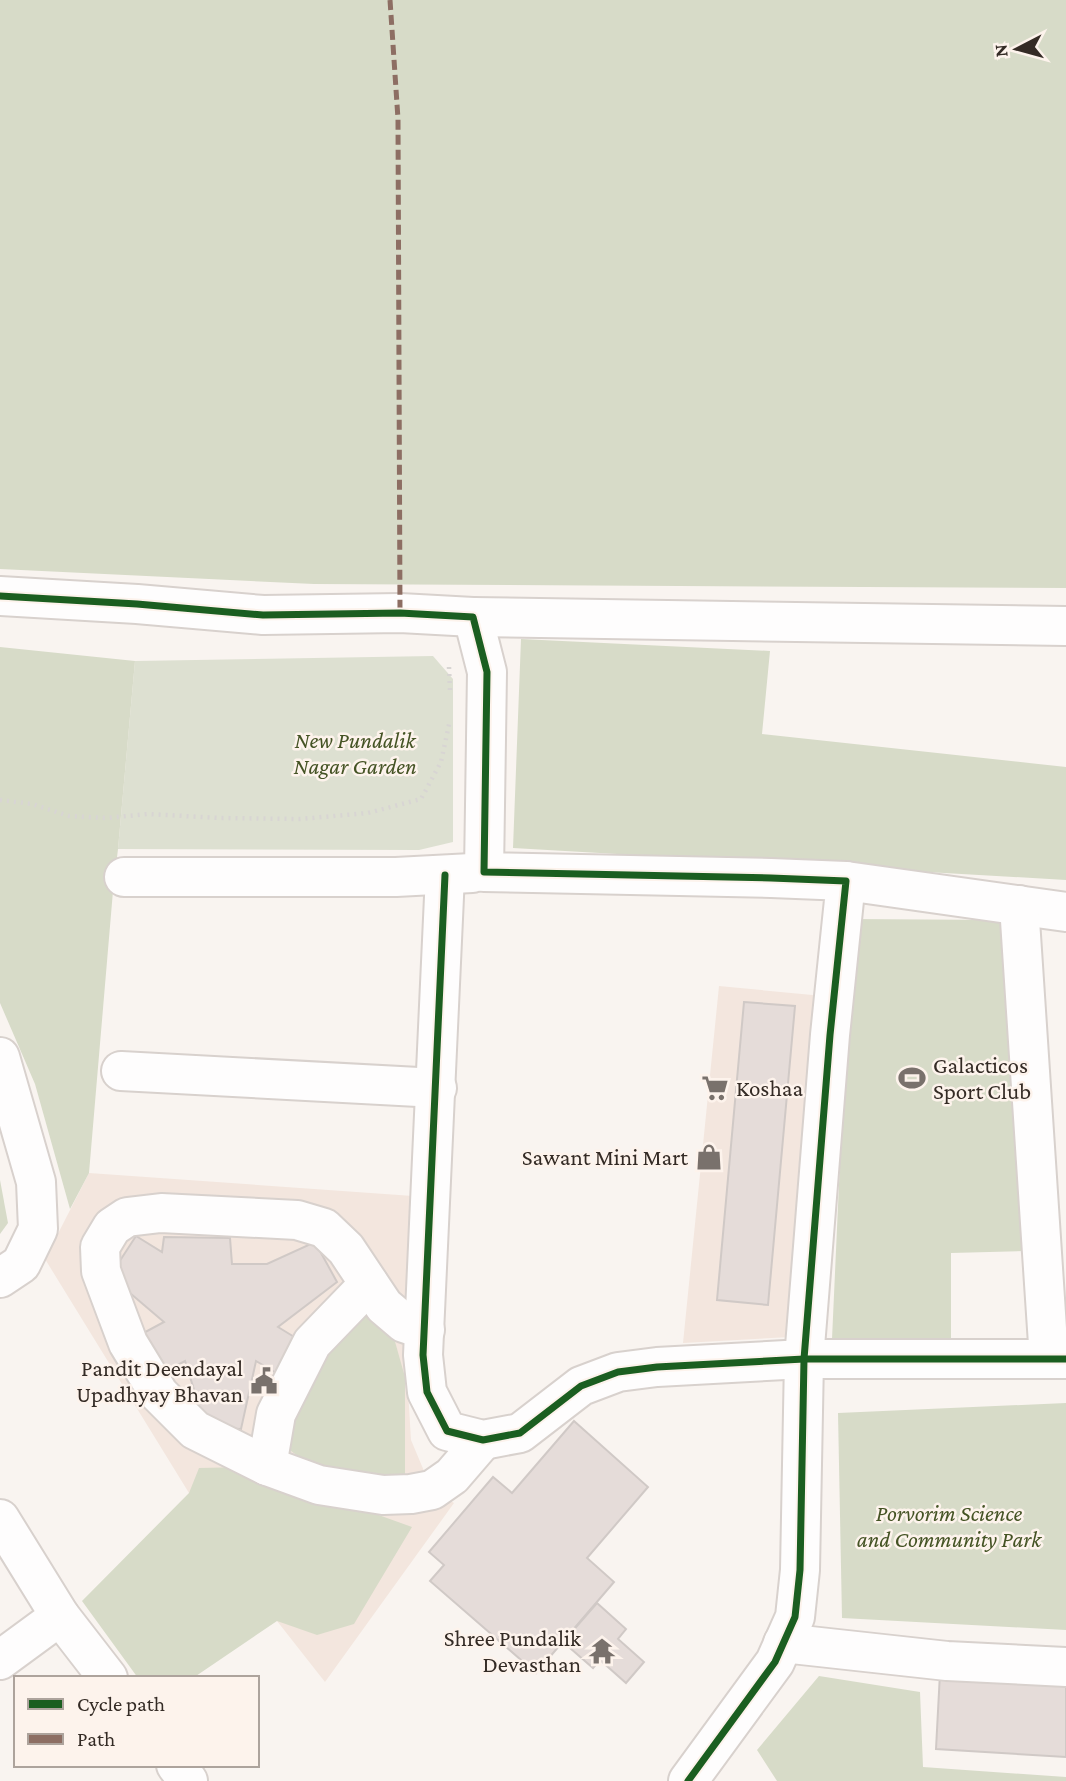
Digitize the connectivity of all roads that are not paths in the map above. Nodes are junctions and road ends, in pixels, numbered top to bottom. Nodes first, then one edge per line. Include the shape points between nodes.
1 (0, 596) edge
2 (473, 617) junction
3 (1066, 626) edge
4 (484, 872) junction
5 (446, 874) junction
6 (124, 877) dead end
7 (846, 881) junction
8 (1019, 905) junction
9 (1066, 912) edge
10 (0, 1057) edge
11 (121, 1071) dead end
12 (437, 1088) junction
13 (0, 1278) edge
14 (369, 1284) junction
15 (425, 1330) junction
16 (804, 1359) junction
17 (1057, 1359) edge
18 (483, 1440) junction
19 (267, 1466) junction
20 (0, 1519) edge
21 (60, 1615) junction
22 (783, 1643) junction
23 (0, 1660) edge
24 (1066, 1667) edge
25 (106, 1676) edge
26 (688, 1781) edge

1 - 2 street via 263,615
2 - 3 street
2 - 4 street via 487,672
4 - 5 street
4 - 7 street
5 - 6 street
5 - 12 street
7 - 8 street
7 - 16 street
8 - 9 street
8 - 17 street
10 - 13 street via 36,1182 38,1229 21,1264
11 - 12 street
12 - 15 street
14 - 15 street via 384,1307 404,1323
14 - 19 street via 312,1343 276,1414
14 - 19 street via 324,1228 297,1220 161,1213 127,1217 112,1227 100,1247 101,1271 128,1343 159,1394 195,1430
15 - 18 street via 427,1392 447,1431
16 - 17 street
16 - 18 street via 618,1372 581,1386 520,1433
16 - 22 street via 800,1570 795,1617
18 - 19 street via 452,1476 432,1490 411,1494 383,1495 319,1485
20 - 21 street
21 - 23 street
21 - 25 street
22 - 24 street via 947,1661
22 - 26 street via 775,1662

